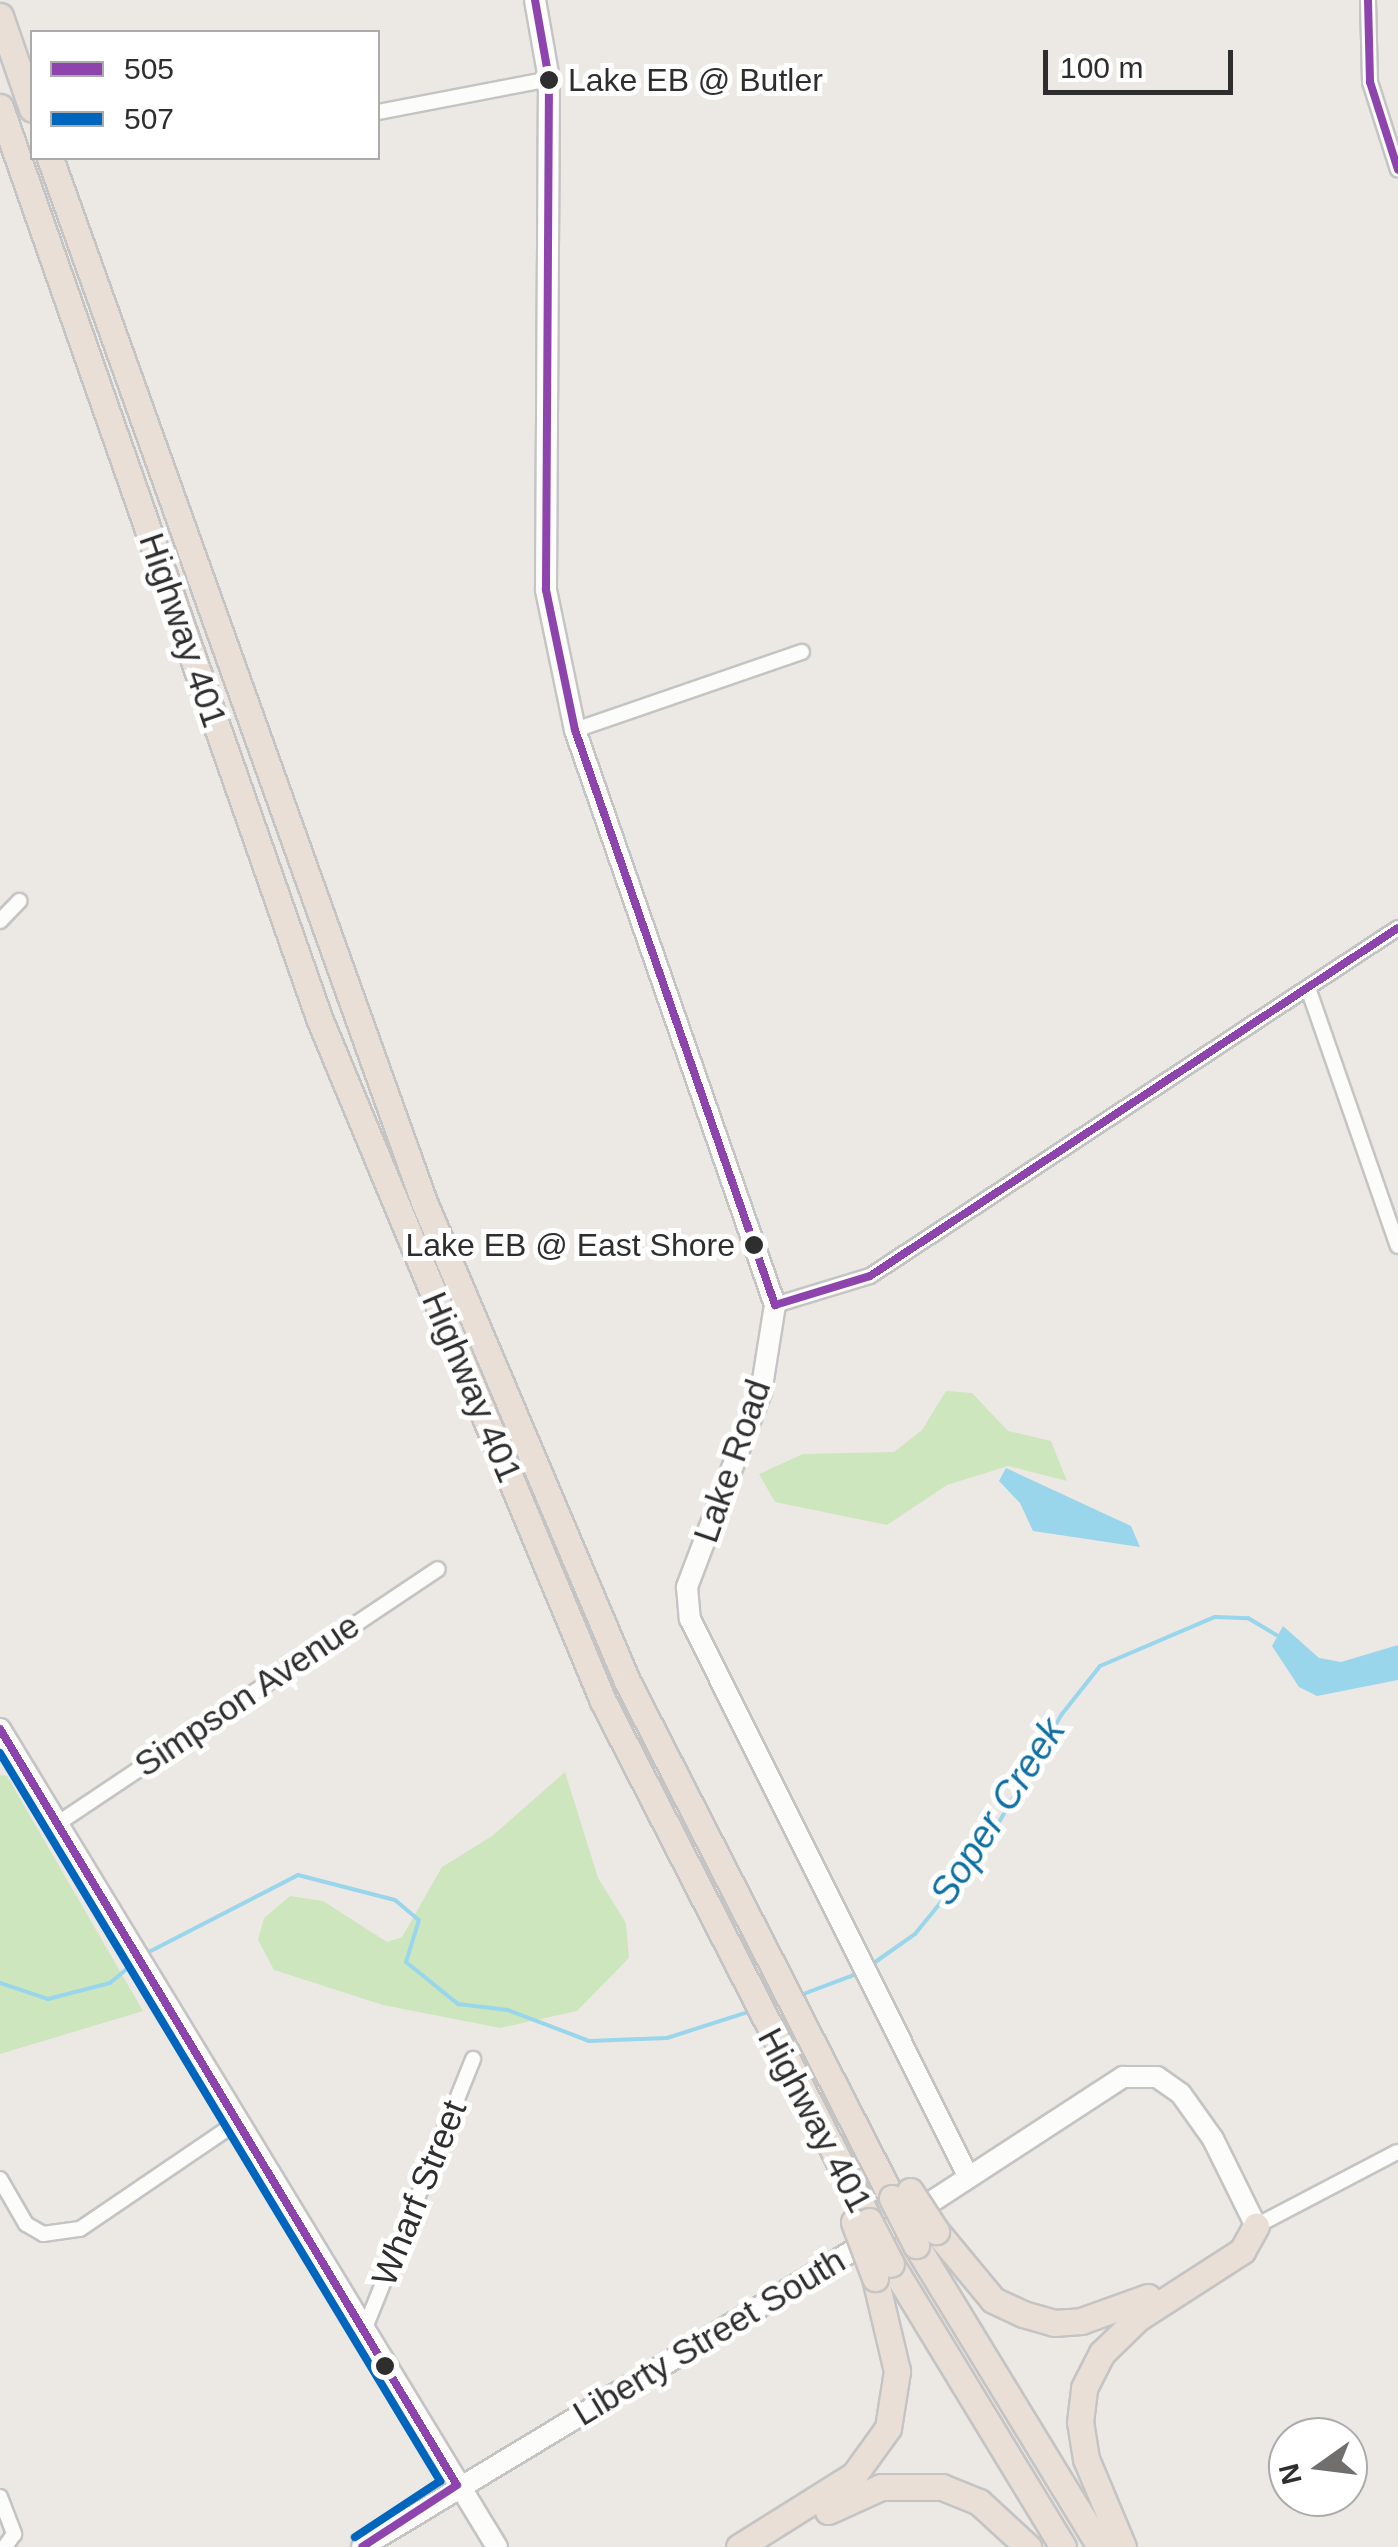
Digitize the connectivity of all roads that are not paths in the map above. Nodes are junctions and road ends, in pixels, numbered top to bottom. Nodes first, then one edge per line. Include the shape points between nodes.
1 (535, 0) edge
2 (1368, 0) edge
3 (0, 16) edge
4 (548, 78) junction
5 (30, 102) edge
6 (0, 107) edge
7 (380, 112) edge
8 (51, 160) edge
9 (1398, 170) edge
10 (802, 652) dead end
11 (575, 730) junction
12 (19, 901) dead end
13 (0, 921) edge
14 (1398, 928) edge
15 (1308, 988) junction
16 (1398, 1246) edge
17 (774, 1305) junction
18 (438, 1569) dead end
19 (0, 1729) edge
20 (57, 1824) junction
21 (473, 2059) dead end
22 (238, 2121) junction
23 (1397, 2152) edge
24 (967, 2174) junction
25 (0, 2179) edge
26 (1256, 2226) junction
27 (926, 2238) junction
28 (883, 2271) junction
29 (365, 2328) junction
30 (458, 2486) junction
31 (0, 2497) edge
32 (5, 2547) edge
33 (362, 2547) edge
34 (497, 2547) edge
35 (739, 2547) edge
36 (768, 2547) edge
37 (1028, 2547) edge
38 (1063, 2547) edge
39 (1100, 2547) edge
40 (1123, 2547) edge

1 - 4 street, Lake Road
2 - 9 street via 1370,82
3 - 5 highway
4 - 7 street
4 - 11 street, Lake Road via 546,590
6 - 28 highway, Highway 401, bridge via 319,1018 602,1701 765,2026 777,2068
8 - 27 highway, Highway 401, bridge via 424,1202 627,1681 810,2038
10 - 11 street
11 - 17 street, Lake Road
12 - 13 street
14 - 15 street
15 - 16 street
15 - 17 street via 870,1276
17 - 24 street, Lake Road via 761,1392 688,1587 690,1618
18 - 20 street, Simpson Avenue
19 - 20 street
20 - 22 street
21 - 29 street, Wharf Street
22 - 25 street via 80,2230 42,2234 26,2224
22 - 29 street
23 - 26 street
24 - 26 street, Liberty Street South via 1106,2084 1157,2078 1181,2094 1214,2139
24 - 30 street, Liberty Street South via 902,2221
26 - 27 highway via 1130,2309 1054,2323 993,2300
26 - 40 highway via 1242,2251 1138,2318 1102,2353 1084,2388 1086,2459
27 - 39 highway
28 - 35 highway via 897,2371 894,2410 880,2446 839,2487
28 - 38 highway
29 - 30 street
30 - 33 street, Liberty Street South
30 - 34 street
31 - 32 street via 14,2534
36 - 37 highway via 853,2498 901,2484 942,2487 979,2502

